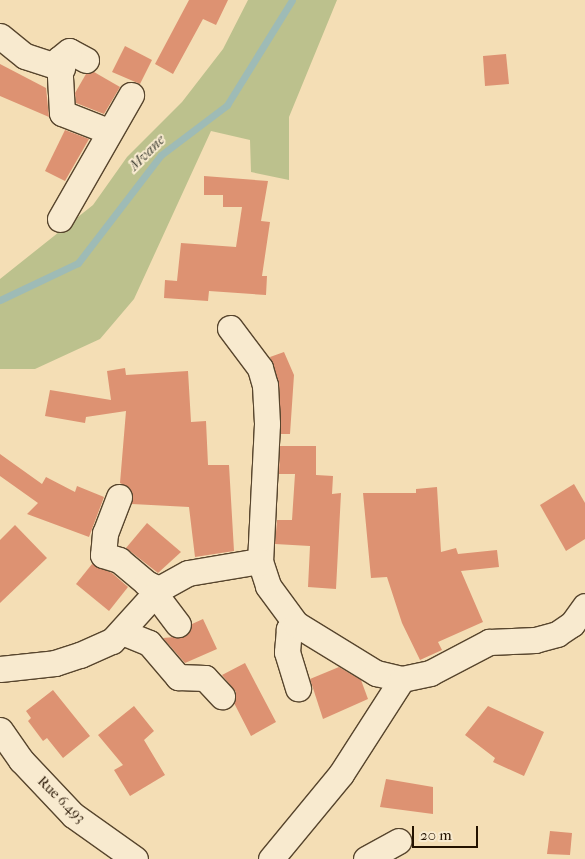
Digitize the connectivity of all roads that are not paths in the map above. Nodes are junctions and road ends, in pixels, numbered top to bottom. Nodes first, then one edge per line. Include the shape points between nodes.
1 (0, 36) edge
2 (86, 60) dead end
3 (62, 68) junction
4 (132, 95) dead end
5 (108, 131) junction
6 (60, 219) dead end
7 (230, 328) dead end
8 (118, 497) dead end
9 (260, 561) junction
10 (157, 591) junction
11 (585, 606) edge
12 (178, 624) dead end
13 (296, 624) junction
14 (122, 632) junction
15 (0, 669) edge
16 (402, 679) junction
17 (298, 688) dead end
18 (222, 696) dead end
19 (0, 730) edge
20 (398, 840) dead end
21 (134, 859) edge
22 (271, 859) edge
23 (366, 859) edge

1 - 3 street via 25,56
2 - 3 street via 65,51 59,59
3 - 5 street via 62,113
4 - 5 street
5 - 6 street
7 - 9 street via 260,368 265,385 267,424
8 - 10 street via 105,533 103,555 119,560
9 - 10 street via 188,573
9 - 13 street via 268,586
10 - 12 street
10 - 14 street
11 - 16 street via 572,624 557,634 534,640 489,642 430,673
13 - 16 street via 376,673
13 - 17 street via 288,629 286,652
14 - 15 street via 112,641 55,663
14 - 18 street via 148,642 178,678 205,678
16 - 22 street via 342,774
19 - 21 street, Rue 6.493 via 21,760 74,816
20 - 23 street

